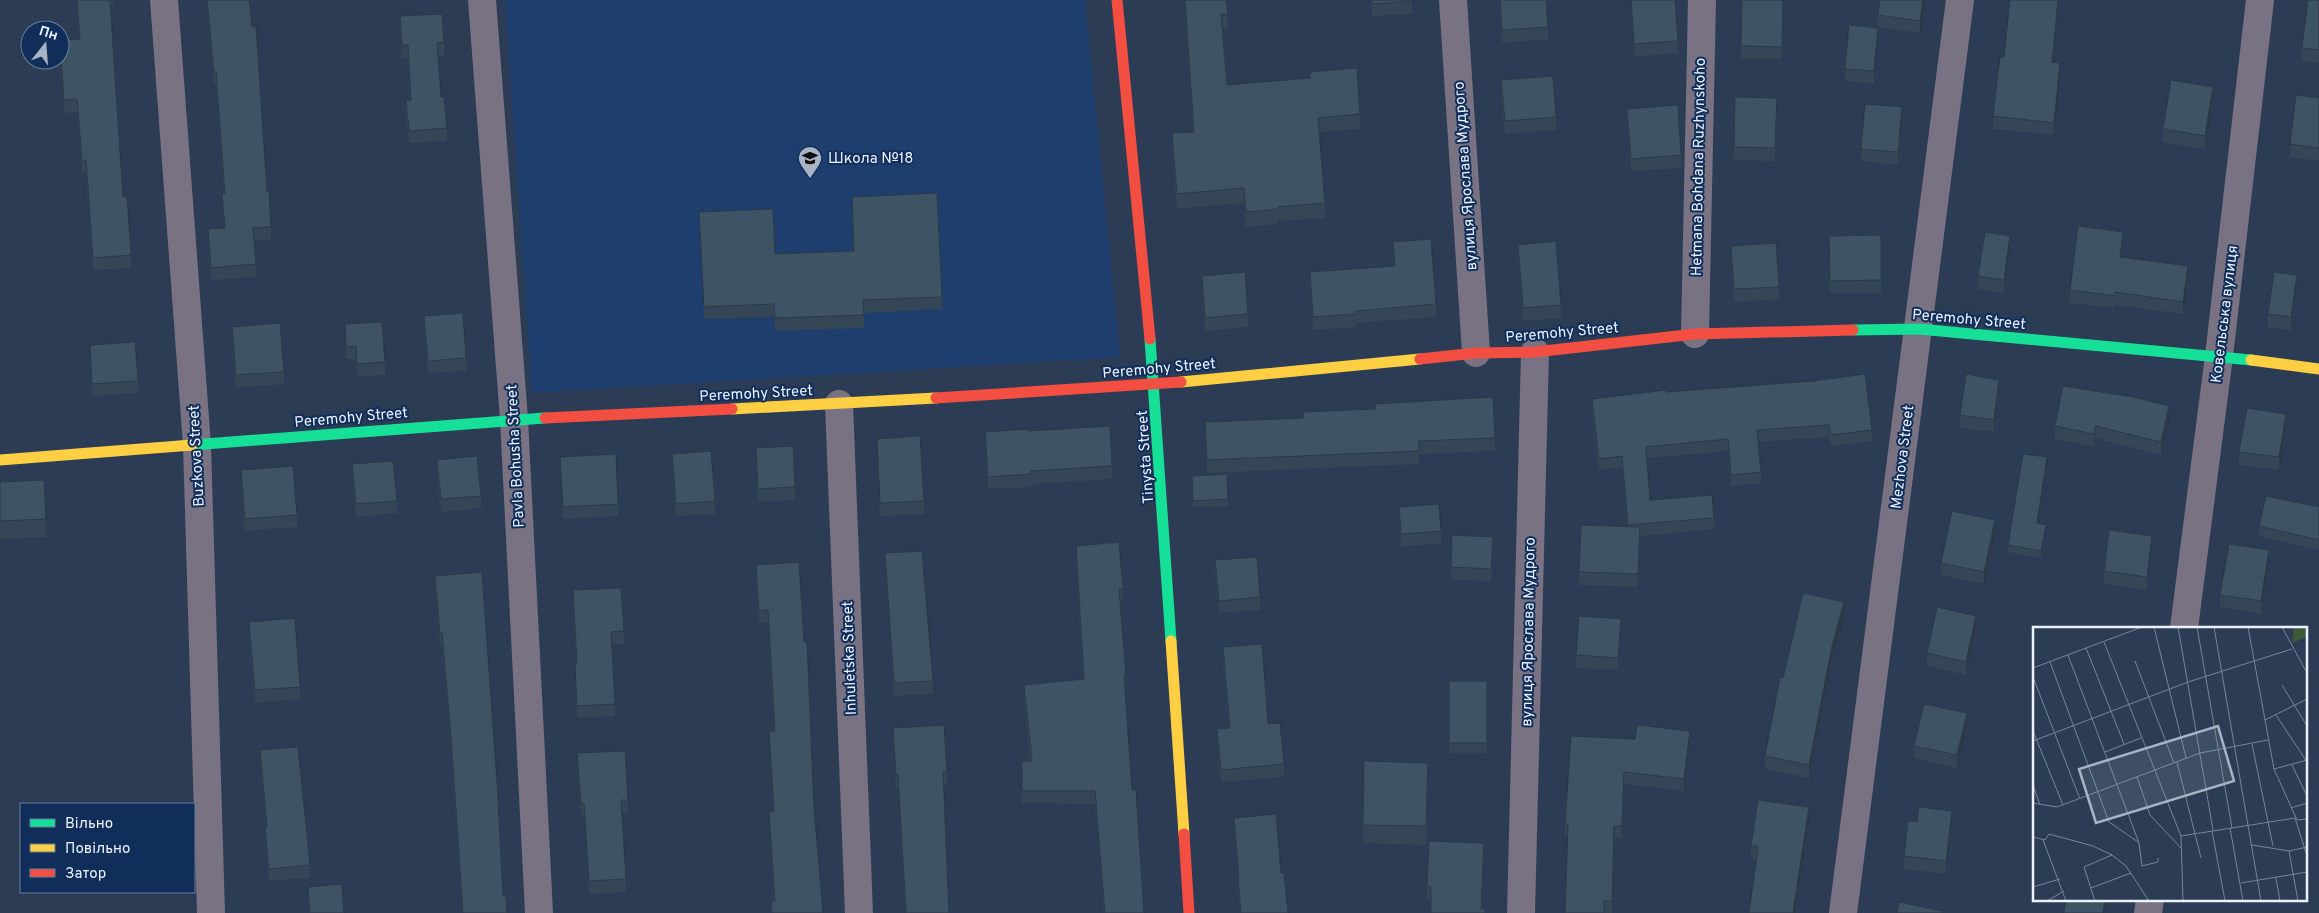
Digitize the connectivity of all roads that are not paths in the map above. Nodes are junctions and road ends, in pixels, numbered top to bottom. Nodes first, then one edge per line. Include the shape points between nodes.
1 (164, 0) edge
2 (482, 0) edge
3 (1117, 0) edge
4 (1453, 0) edge
5 (1702, 0) edge
6 (1960, 0) edge
7 (2260, 0) edge
8 (1919, 328) junction
9 (1695, 334) junction
10 (1535, 352) junction
11 (1476, 353) junction
12 (2219, 356) junction
13 (2319, 369) edge
14 (1155, 385) junction
15 (839, 404) junction
16 (514, 419) junction
17 (197, 445) junction
18 (0, 460) edge
19 (2184, 627) edge
20 (2150, 900) edge
21 (211, 913) edge
22 (539, 913) edge
23 (859, 913) edge
24 (1189, 913) edge
25 (1522, 913) edge
26 (1843, 913) edge
27 (2148, 913) edge

1 - 17 street, Buzkova Street
2 - 16 street, Pavla Bohusha Street
3 - 14 street, Tinysta Street
4 - 11 street, вулиця Ярослава Мудрого
5 - 9 street, Hetmana Bohdana Ruzhynskoho
6 - 8 street, Mezhova Street
7 - 12 street, Ковельська вулиця
8 - 9 street, Peremohy Street
8 - 12 street, Peremohy Street
8 - 26 street, Mezhova Street
9 - 10 street, Peremohy Street
10 - 11 street, Peremohy Street
10 - 25 street, вулиця Ярослава Мудрого
11 - 14 street, Peremohy Street
12 - 13 street, Peremohy Street
12 - 19 street, Ковельська вулиця
14 - 15 street, Peremohy Street
14 - 24 street, Tinysta Street
15 - 16 street, Peremohy Street
15 - 23 street, Inhuletska Street
16 - 17 street, Peremohy Street
16 - 22 street, Pavla Bohusha Street
17 - 18 street, Peremohy Street
17 - 21 street, Buzkova Street
20 - 27 street

